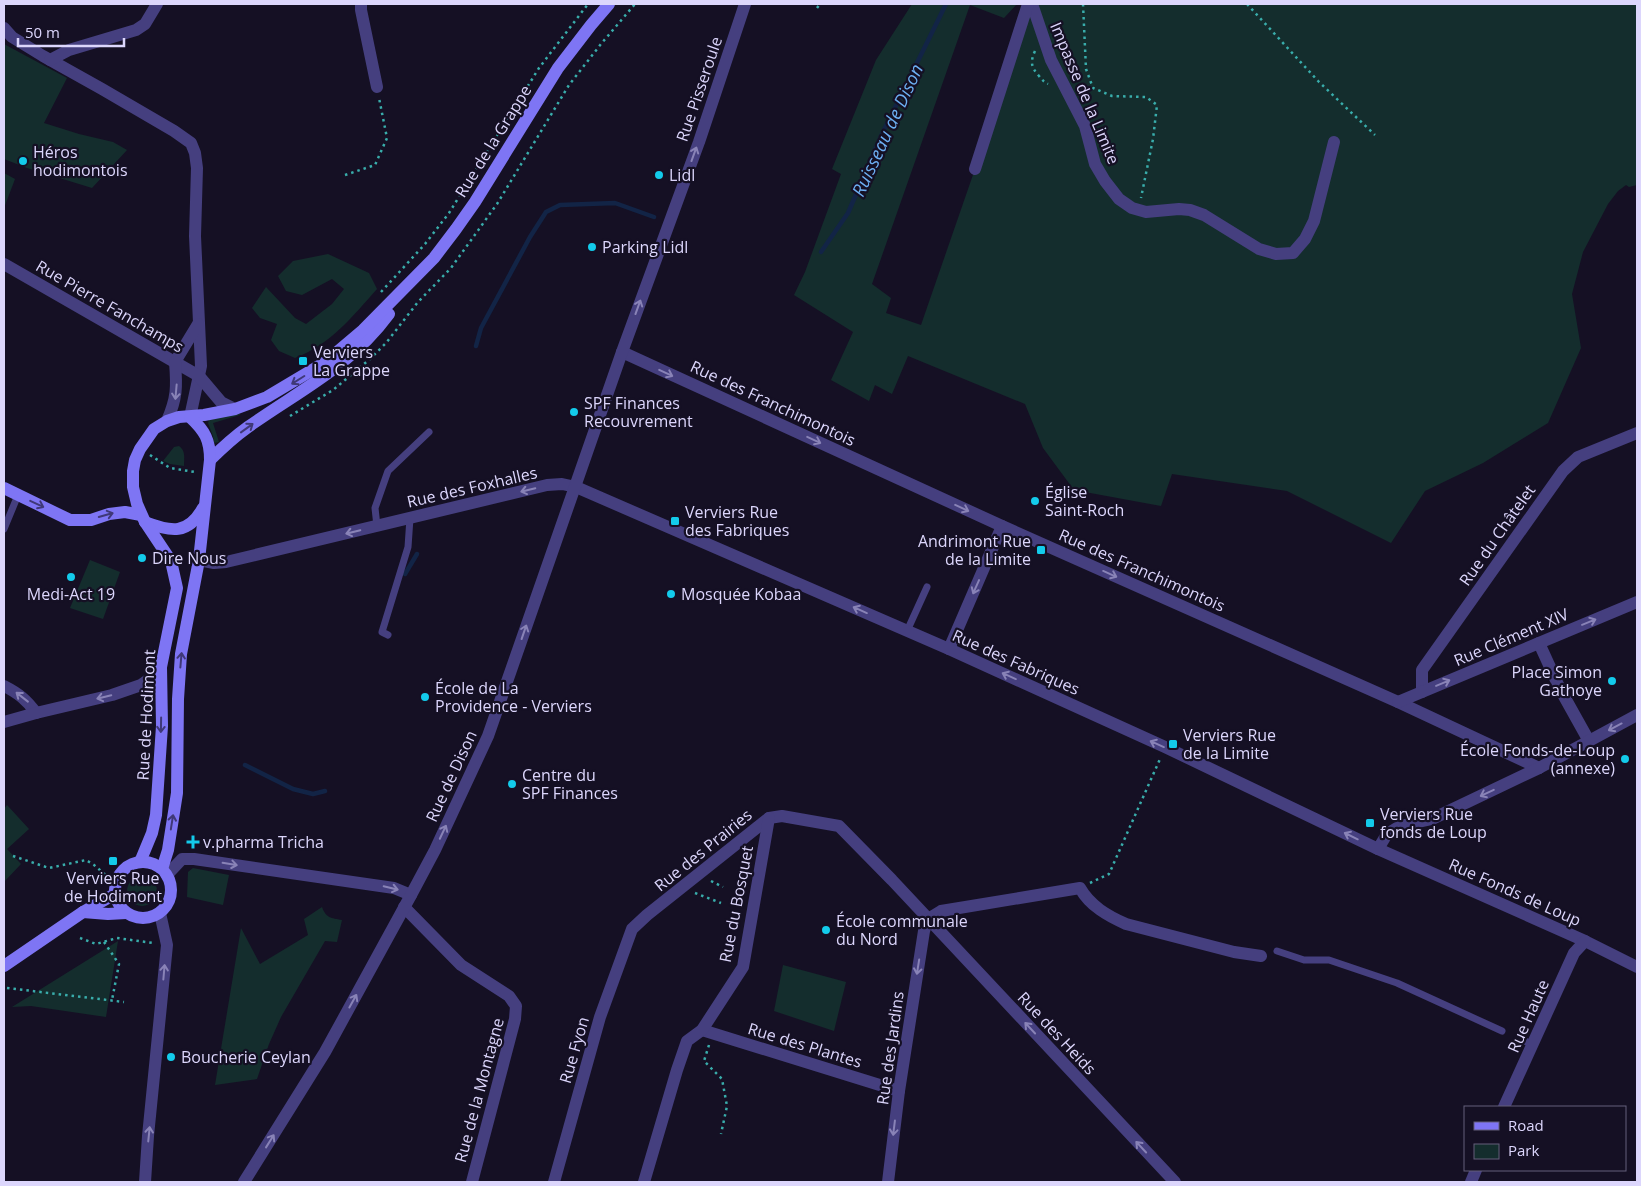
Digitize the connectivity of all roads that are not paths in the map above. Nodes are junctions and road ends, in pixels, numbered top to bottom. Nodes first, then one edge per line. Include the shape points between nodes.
1 (157, 4) edge
2 (361, 4) edge
3 (610, 4) edge
4 (745, 4) edge
5 (1028, 4) edge
6 (1032, 4) edge
7 (4, 28) edge
8 (50, 60) junction
9 (377, 87) road end
10 (1334, 142) dead end
11 (975, 169) dead end
12 (4, 264) edge
13 (401, 292) junction
14 (199, 323) junction
15 (622, 352) junction
16 (175, 362) junction
17 (199, 376) junction
18 (235, 410) junction
19 (190, 417) junction
20 (167, 421) junction
21 (429, 432) dead end
22 (1637, 433) edge
23 (210, 460) junction
24 (576, 487) junction
25 (4, 488) edge
26 (18, 495) junction
27 (204, 506) junction
28 (410, 518) junction
29 (143, 519) junction
30 (377, 526) junction
31 (1002, 526) junction
32 (4, 529) edge
33 (199, 560) junction
34 (927, 587) dead end
35 (1637, 602) edge
36 (907, 630) junction
37 (388, 635) dead end
38 (1539, 643) junction
39 (949, 649) junction
40 (161, 667) junction
41 (4, 686) edge
42 (1422, 692) junction
43 (1398, 702) junction
44 (36, 713) junction
45 (1637, 715) edge
46 (4, 722) edge
47 (1589, 741) junction
48 (1539, 768) junction
49 (769, 818) junction
50 (1378, 849) junction
51 (140, 862) junction
52 (164, 872) junction
53 (115, 889) junction
54 (411, 895) junction
55 (404, 907) junction
56 (916, 907) joint
57 (82, 912) junction
58 (126, 913) junction
59 (160, 913) junction
60 (928, 920) junction
61 (632, 929) joint
62 (1585, 941) junction
63 (1277, 950) dead end
64 (1261, 956) dead end
65 (4, 966) edge
66 (1637, 967) edge
67 (1502, 1030) dead end
68 (707, 1032) junction
69 (899, 1091) junction
70 (1504, 1106) edge
71 (146, 1182) edge
72 (244, 1182) edge
73 (472, 1182) edge
74 (554, 1182) edge
75 (644, 1182) edge
76 (888, 1182) edge
77 (1175, 1182) edge

1 - 8 street via 145,24 136,30 69,50
2 - 9 street
3 - 13 main road, Rue de la Grappe via 558,68 466,216 434,258
15 -> 4 street, Rue Pisseroule via 699,142
5 - 11 street
6 - 10 street, Impasse de la Limite via 1051,60 1085,126 1095,164 1118,200 1132,208 1146,212 1190,210 1204,215 1258,249 1276,254 1293,253 1314,221
7 - 8 street via 12,37
8 - 14 street via 190,143 197,168 195,236
12 - 16 street, Rue Pierre Fanchamps
13 -> 18 main road, Rue de la Grappe via 324,363 267,397
23 -> 13 main road, Rue de la Grappe via 247,427 314,384 359,349 389,314
14 - 16 street
14 - 17 street
15 - 24 street, Rue de Dison
15 -> 31 street, Rue des Franchimontois
16 - 17 street, Rue Pierre Fanchamps
16 -> 20 street via 177,388
17 - 18 street via 221,402
17 - 19 street
18 - 19 main road, Rue de la Grappe
19 - 20 main road
19 - 23 main road, Rue de Hodimont via 205,433
20 - 29 main road, Rue de Hodimont via 154,429 140,449 134,466 133,487
21 - 30 lane, Rue des Foxhalles via 388,471 375,508
22 - 42 street, Rue du Châtelet via 1578,457 1563,471 1422,670
23 - 27 main road, Rue de Hodimont
24 -> 28 street, Rue des Foxhalles via 547,485
36 -> 24 street, Rue des Fabriques
54 -> 24 street, Rue de Dison via 488,736
25 - 26 main road
26 -> 29 main road via 70,520 91,520 125,512
26 - 32 lane
27 - 29 main road, Rue de Hodimont via 192,525 183,528 162,528
27 - 33 main road, Rue de Hodimont
28 - 30 street, Rue des Foxhalles
28 - 37 lane via 408,547 382,632
29 - 40 main road, Rue de Hodimont via 170,561 178,588
30 -> 33 street, Rue des Foxhalles via 226,562
31 -> 39 street
31 -> 43 street, Rue des Franchimontois
52 -> 33 main road, Rue de Hodimont via 177,793 181,654
34 - 36 lane
38 -> 35 street, Rue Clément XIV
36 - 39 street, Rue des Fabriques
42 -> 38 street, Rue Clément XIV
38 - 47 street
50 -> 39 street, Rue des Fabriques
40 -> 44 street via 141,685
40 -> 51 main road, Rue de Hodimont via 162,726 156,815
44 -> 41 street via 28,701
42 - 43 street, Rue Clément XIV
43 - 48 street, Rue des Franchimontois
44 - 46 street
45 -> 47 street
47 - 48 street
48 -> 50 street via 1432,818 1400,826 1388,834
49 - 56 street, Rue des Prairies via 782,816 839,826
49 - 61 street, Rue des Prairies
49 - 68 street, Rue du Bosquet via 742,967
50 - 62 street, Rue Fonds de Loup
51 - 52 main road via 148,862
51 - 53 main road via 120,873
52 -> 54 street via 182,859 194,859 394,888
52 - 59 main road, Rue de Hodimont via 171,885 171,895
53 - 57 main road
53 - 58 main road via 118,905
54 - 55 street, Rue de Dison
72 -> 55 street, Rue de Dison via 324,1052
55 - 73 street, Rue de la Montagne via 461,965 509,996 516,1006
56 - 60 street, Rue des Heids
57 - 58 main road
57 - 65 main road
58 - 59 main road via 143,919
71 -> 59 street via 167,945
60 - 64 street via 941,911 1080,888 1086,899 1110,917 1126,924
60 -> 69 street, Rue des Jardins
77 -> 60 street, Rue des Heids
61 - 74 street, Rue Fyon via 600,1017
62 - 66 street, Rue Fonds de Loup
62 - 70 street, Rue Haute via 1574,953 1528,1043
63 - 67 lane via 1304,960 1329,960 1398,983
68 - 69 street, Rue des Plantes
68 - 75 street, Rue du Bosquet via 687,1041
69 -> 76 street, Rue des Jardins

